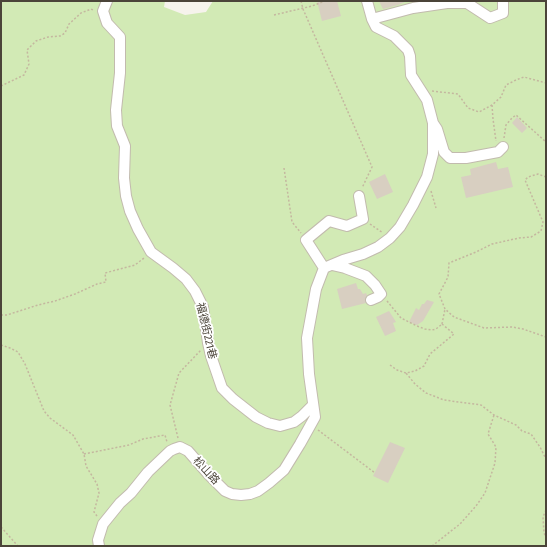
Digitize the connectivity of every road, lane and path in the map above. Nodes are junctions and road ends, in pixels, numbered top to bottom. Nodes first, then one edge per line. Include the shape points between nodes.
1 (107, 1) edge
2 (302, 1) edge
3 (325, 1) edge
4 (367, 1) edge
5 (503, 1) edge
6 (303, 9) junction
7 (103, 11) junction
8 (274, 15) dead end
9 (372, 19) junction
10 (546, 83) edge
11 (1, 86) edge
12 (427, 100) junction
13 (492, 105) junction
14 (433, 123) junction
15 (546, 142) edge
16 (501, 150) junction
17 (284, 168) dead end
18 (427, 177) junction
19 (546, 177) edge
20 (359, 196) joint
21 (436, 208) dead end
22 (363, 219) junction
23 (390, 238) junction
24 (306, 240) junction
25 (151, 252) junction
26 (328, 266) junction
27 (381, 294) junction
28 (370, 300) dead end
29 (445, 309) junction
30 (1, 316) edge
31 (442, 324) junction
32 (546, 337) edge
33 (208, 343) junction
34 (1, 345) edge
35 (390, 365) dead end
36 (406, 372) junction
37 (313, 405) junction
38 (494, 415) junction
39 (310, 424) junction
40 (180, 447) junction
41 (170, 451) junction
42 (84, 454) junction
43 (546, 459) edge
44 (375, 473) dead end
45 (546, 510) edge
46 (103, 524) junction
47 (1, 526) edge
48 (546, 537) edge
49 (18, 546) edge
50 (99, 546) edge
51 (432, 546) edge

1 - 7 street
2 - 6 path
3 - 6 path
4 - 9 street
5 - 9 street via 503,12 490,18 466,3 447,3 413,8
6 - 8 path
6 - 20 path via 372,167
7 - 11 path via 91,9 81,13 69,24 65,33 36,41 27,50 29,64 24,75
7 - 25 street, 福德街221巷 via 107,24 120,37 116,110 117,126 125,146 126,196 138,229
9 - 12 street via 376,27 394,36 408,50 411,75
10 - 13 path via 524,77 516,80 506,85 501,97
12 - 13 path via 432,91 458,94 468,108 479,112
12 - 14 street
13 - 16 path
14 - 16 street via 444,152 450,158 466,158
14 - 18 street via 433,154
15 - 16 path via 516,115 506,125
17 - 24 path via 292,222
18 - 21 path
18 - 23 street via 400,227
19 - 29 path via 538,174 528,176 525,180 543,222 541,231 531,237 492,244 449,263 448,277 439,294
20 - 22 street
22 - 23 path
22 - 24 street via 347,226 329,221
23 - 26 street via 363,254
24 - 26 street
25 - 30 path via 135,265 105,273 106,282 55,301
25 - 33 street, 福德街221巷 via 186,279 195,292 203,308
26 - 27 street via 345,268 366,276
26 - 37 street via 316,289 307,338
27 - 28 street
27 - 31 path via 401,318 417,326 432,330
29 - 31 path
29 - 32 path via 454,317 484,328 512,327
31 - 36 path via 454,334 430,354 424,366
33 - 37 street, 福德街221巷 via 222,388 256,417 280,426 294,422
33 - 40 path via 179,373 170,405
34 - 42 path via 18,352 44,411 73,435
35 - 36 path
36 - 38 path via 426,393 444,400 481,405
37 - 39 street, 松山路 via 314,417
38 - 43 path via 516,425 522,432 531,434
38 - 51 path via 488,434 496,447 495,463 485,493 460,524
39 - 40 street, 松山路 via 284,470 258,491 250,494 232,494 225,491 188,451
39 - 44 path
40 - 41 street
41 - 42 path via 165,435
41 - 46 street via 148,472
42 - 46 path via 86,466 97,484 99,493 94,512
45 - 48 path via 543,517
46 - 50 street via 98,540
47 - 49 path

